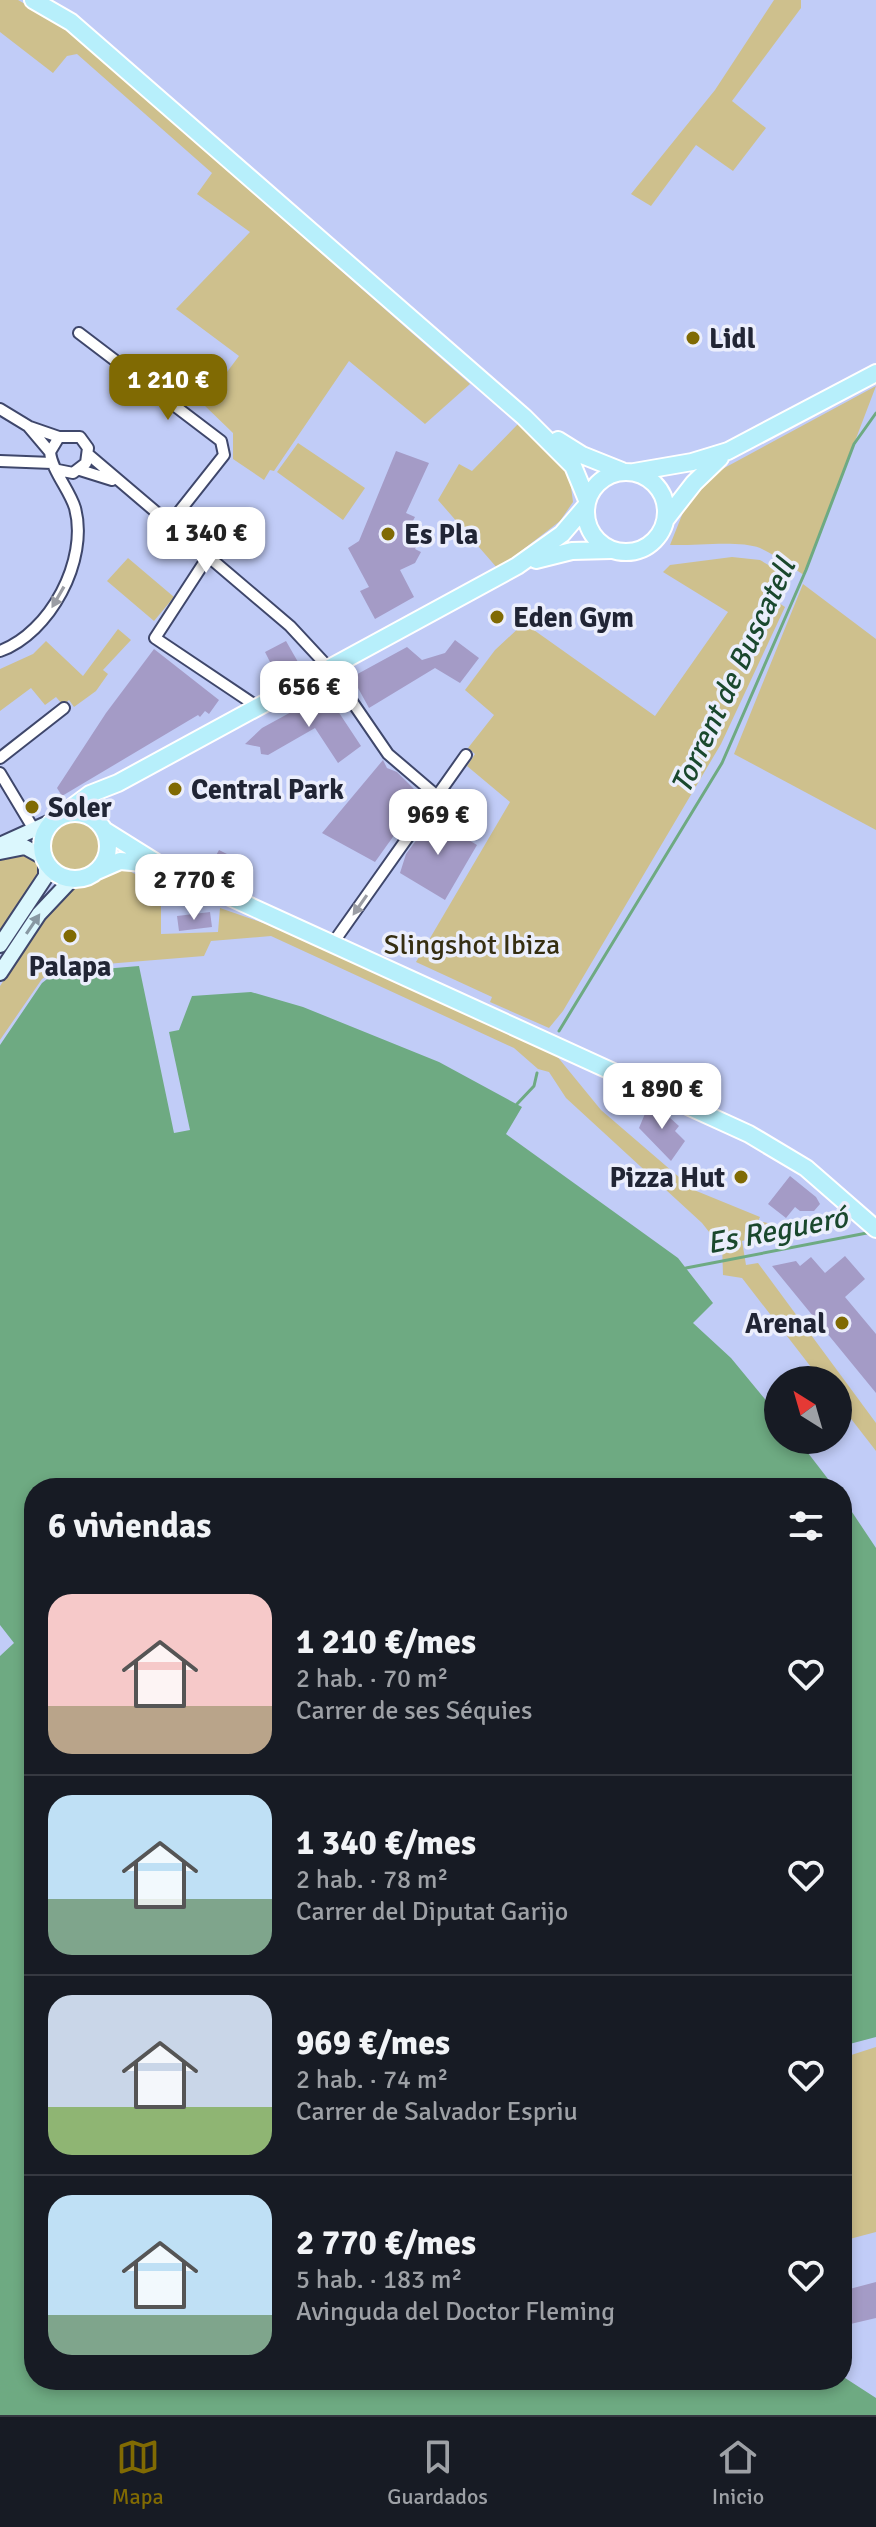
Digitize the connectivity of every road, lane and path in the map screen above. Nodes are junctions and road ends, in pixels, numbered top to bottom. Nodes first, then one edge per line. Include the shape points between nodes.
1 (33, 0) edge
2 (55, 0) edge
3 (71, 22) junction
4 (79, 333) dead end
5 (876, 373) edge
6 (0, 409) edge
7 (524, 417) junction
8 (28, 426) junction
9 (59, 437) junction
10 (728, 451) junction
11 (89, 455) junction
12 (0, 461) edge
13 (53, 462) junction
14 (80, 470) junction
15 (628, 472) junction
16 (117, 482) junction
17 (586, 503) junction
18 (666, 519) junction
19 (171, 522) junction
20 (613, 550) junction
21 (209, 555) junction
22 (517, 566) junction
23 (0, 651) edge
24 (329, 668) junction
25 (258, 707) junction
26 (64, 708) dead end
27 (466, 755) dead end
28 (0, 758) edge
29 (0, 773) edge
30 (118, 783) junction
31 (436, 795) junction
32 (57, 818) junction
33 (102, 827) junction
34 (33, 828) junction
35 (0, 845) edge
36 (0, 852) edge
37 (45, 860) junction
38 (160, 865) junction
39 (97, 871) junction
40 (72, 879) junction
41 (333, 943) junction
42 (0, 945) edge
43 (0, 973) edge
44 (873, 1221) edge

1 - 3 main road
2 - 3 main road
3 - 7 main road
4 - 19 street via 221,441 224,455
5 - 10 main road
6 - 8 street
7 - 15 main road via 582,455
7 - 17 main road via 573,466
8 - 9 street
8 - 13 street
9 - 11 street via 80,437
9 - 13 street
10 - 15 main road
10 - 18 main road
11 - 14 street
11 - 16 street
12 - 13 street
13 - 14 street via 73,473
13 -> 23 street via 78,523 76,553 52,607 28,635
14 - 16 street
15 - 17 main road via 601,480
15 - 18 main road via 648,478 659,489
16 - 19 street
17 - 20 main road via 591,533
17 - 22 main road via 562,534
18 - 20 main road via 646,547
19 - 21 street
20 - 22 main road via 553,554
21 - 24 street
21 - 25 street via 155,638
22 - 24 main road
24 - 25 main road
24 - 31 street via 388,754
25 - 30 main road
26 - 28 street
27 - 31 street
29 - 34 street
30 - 32 main road via 90,794
30 - 33 main road via 103,799
31 -> 41 street
32 - 33 main road via 81,813
32 - 34 street
32 - 37 main road via 43,836
33 - 38 main road
33 - 39 main road via 108,852
34 - 35 street
36 - 37 street via 25,847
37 - 40 main road via 55,872
37 - 42 street via 46,876
38 - 39 main road via 120,861
38 - 41 main road
39 - 40 main road
43 -> 40 street via 39,914
41 - 44 main road via 749,1134 806,1168

